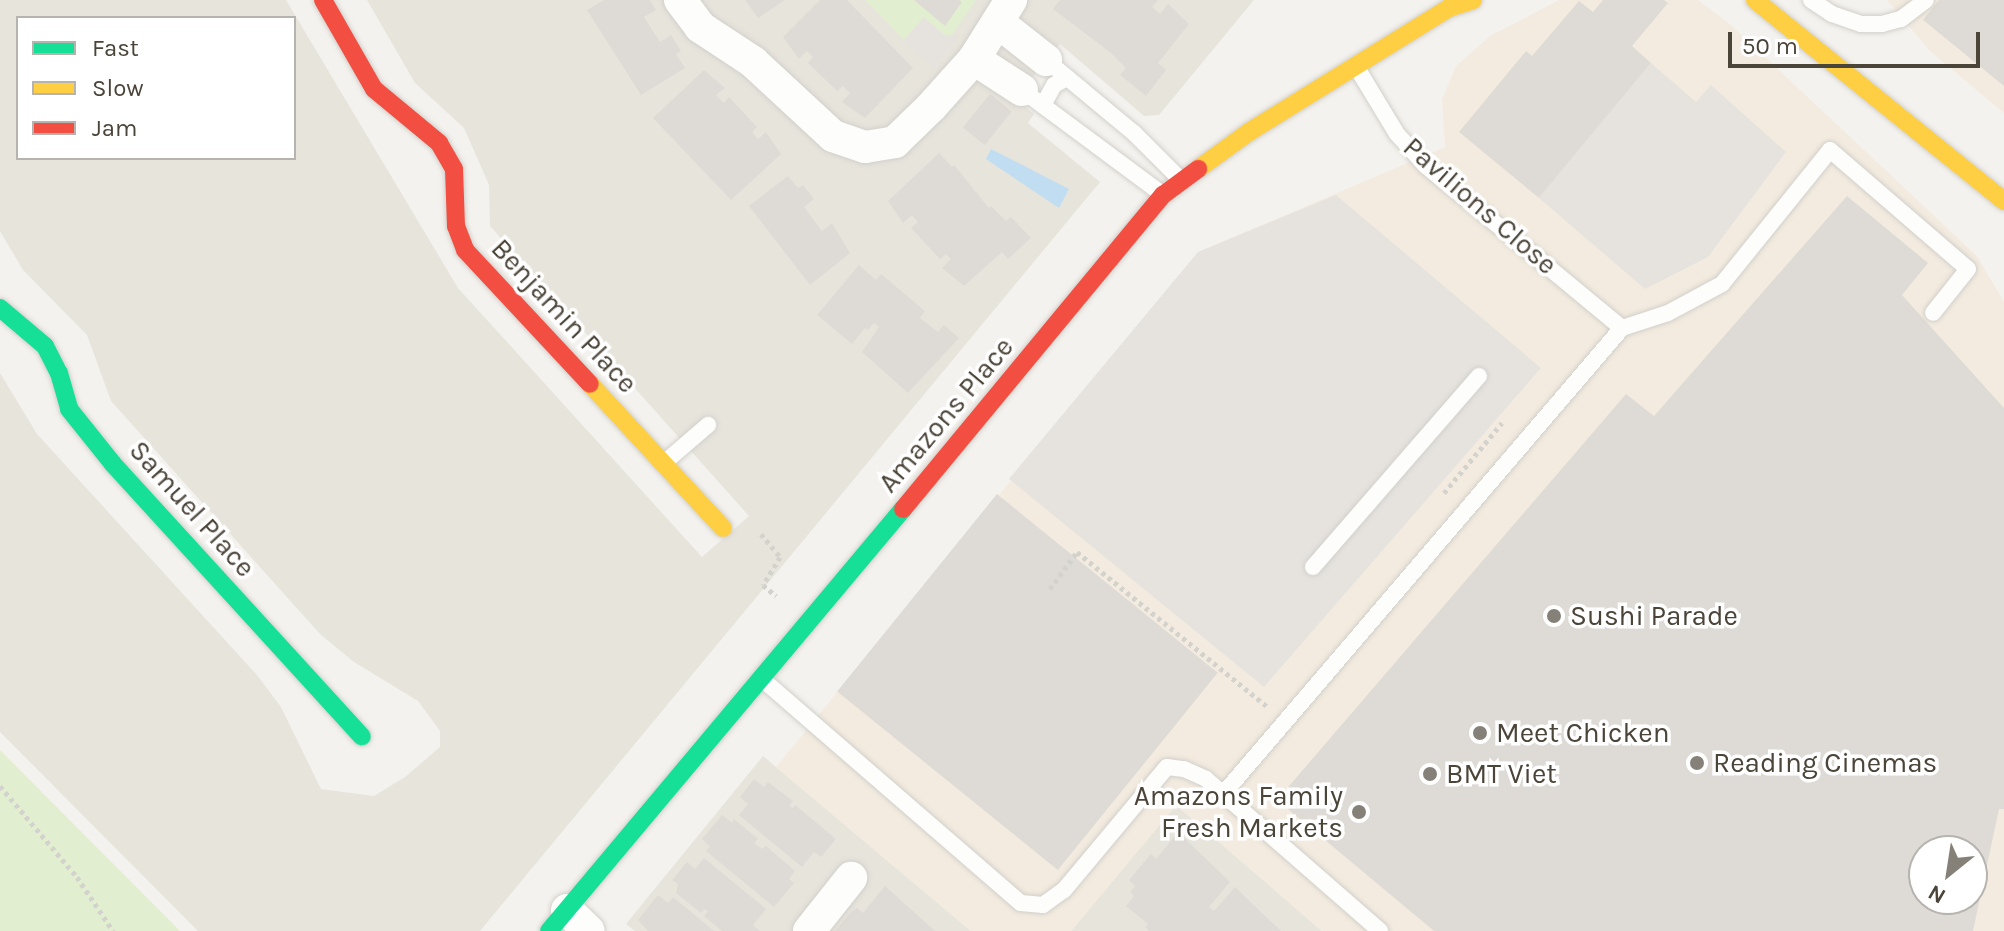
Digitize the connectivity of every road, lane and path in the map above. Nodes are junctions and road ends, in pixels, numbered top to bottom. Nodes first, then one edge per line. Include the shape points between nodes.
1 (323, 0) edge
2 (680, 0) edge
3 (1473, 0) edge
4 (1755, 0) edge
5 (1811, 0) edge
6 (1926, 0) edge
7 (1452, 4) edge
8 (1005, 12) edge
9 (974, 59) junction
10 (1356, 67) junction
11 (1056, 69) junction
12 (1033, 98) junction
13 (1182, 182) junction
14 (1163, 195) junction
15 (2004, 201) edge
16 (0, 308) edge
17 (1933, 313) dead end
18 (1622, 328) junction
19 (1479, 376) dead end
20 (1502, 423) dead end
21 (708, 425) dead end
22 (1487, 441) dead end
23 (664, 463) junction
24 (723, 528) dead end
25 (756, 529) dead end
26 (1313, 567) dead end
27 (1050, 589) dead end
28 (776, 596) dead end
29 (761, 678) junction
30 (1276, 713) dead end
31 (362, 737) dead end
32 (0, 786) edge
33 (1224, 793) junction
34 (851, 878) dead end
35 (568, 924) edge
36 (113, 931) edge
37 (809, 931) edge
38 (1380, 931) edge

1 - 23 main road, Benjamin Place via 374,89 439,143 454,169 456,226 465,250
2 - 9 street via 700,27 753,62 833,136 865,147 895,142
3 - 7 main road, Amazons Place
4 - 15 main road
5 - 6 lane via 1861,24 1901,19
7 - 10 main road, Amazons Place
8 - 9 street
8 - 11 street
9 - 12 street
10 - 13 main road, Amazons Place via 1249,132
10 - 18 lane, Pavilions Close via 1397,134 1426,166
11 - 12 lane via 1054,85
11 - 13 lane via 1134,133
12 - 14 lane
13 - 14 main road, Amazons Place
14 - 29 main road, Amazons Place
16 - 31 main road, Samuel Place via 45,346 69,409 113,464
17 - 18 lane via 1968,269 1830,150 1722,284 1668,313
18 - 33 lane
19 - 26 lane
20 - 22 path
21 - 23 lane
23 - 24 main road, Benjamin Place
25 - 28 path via 780,557 763,585
27 - 30 path via 1077,552
29 - 33 lane via 1021,903 1043,905 1064,890 1167,767 1206,779
29 - 35 main road, Amazons Place
32 - 36 path via 77,877
33 - 38 lane
34 - 37 street

